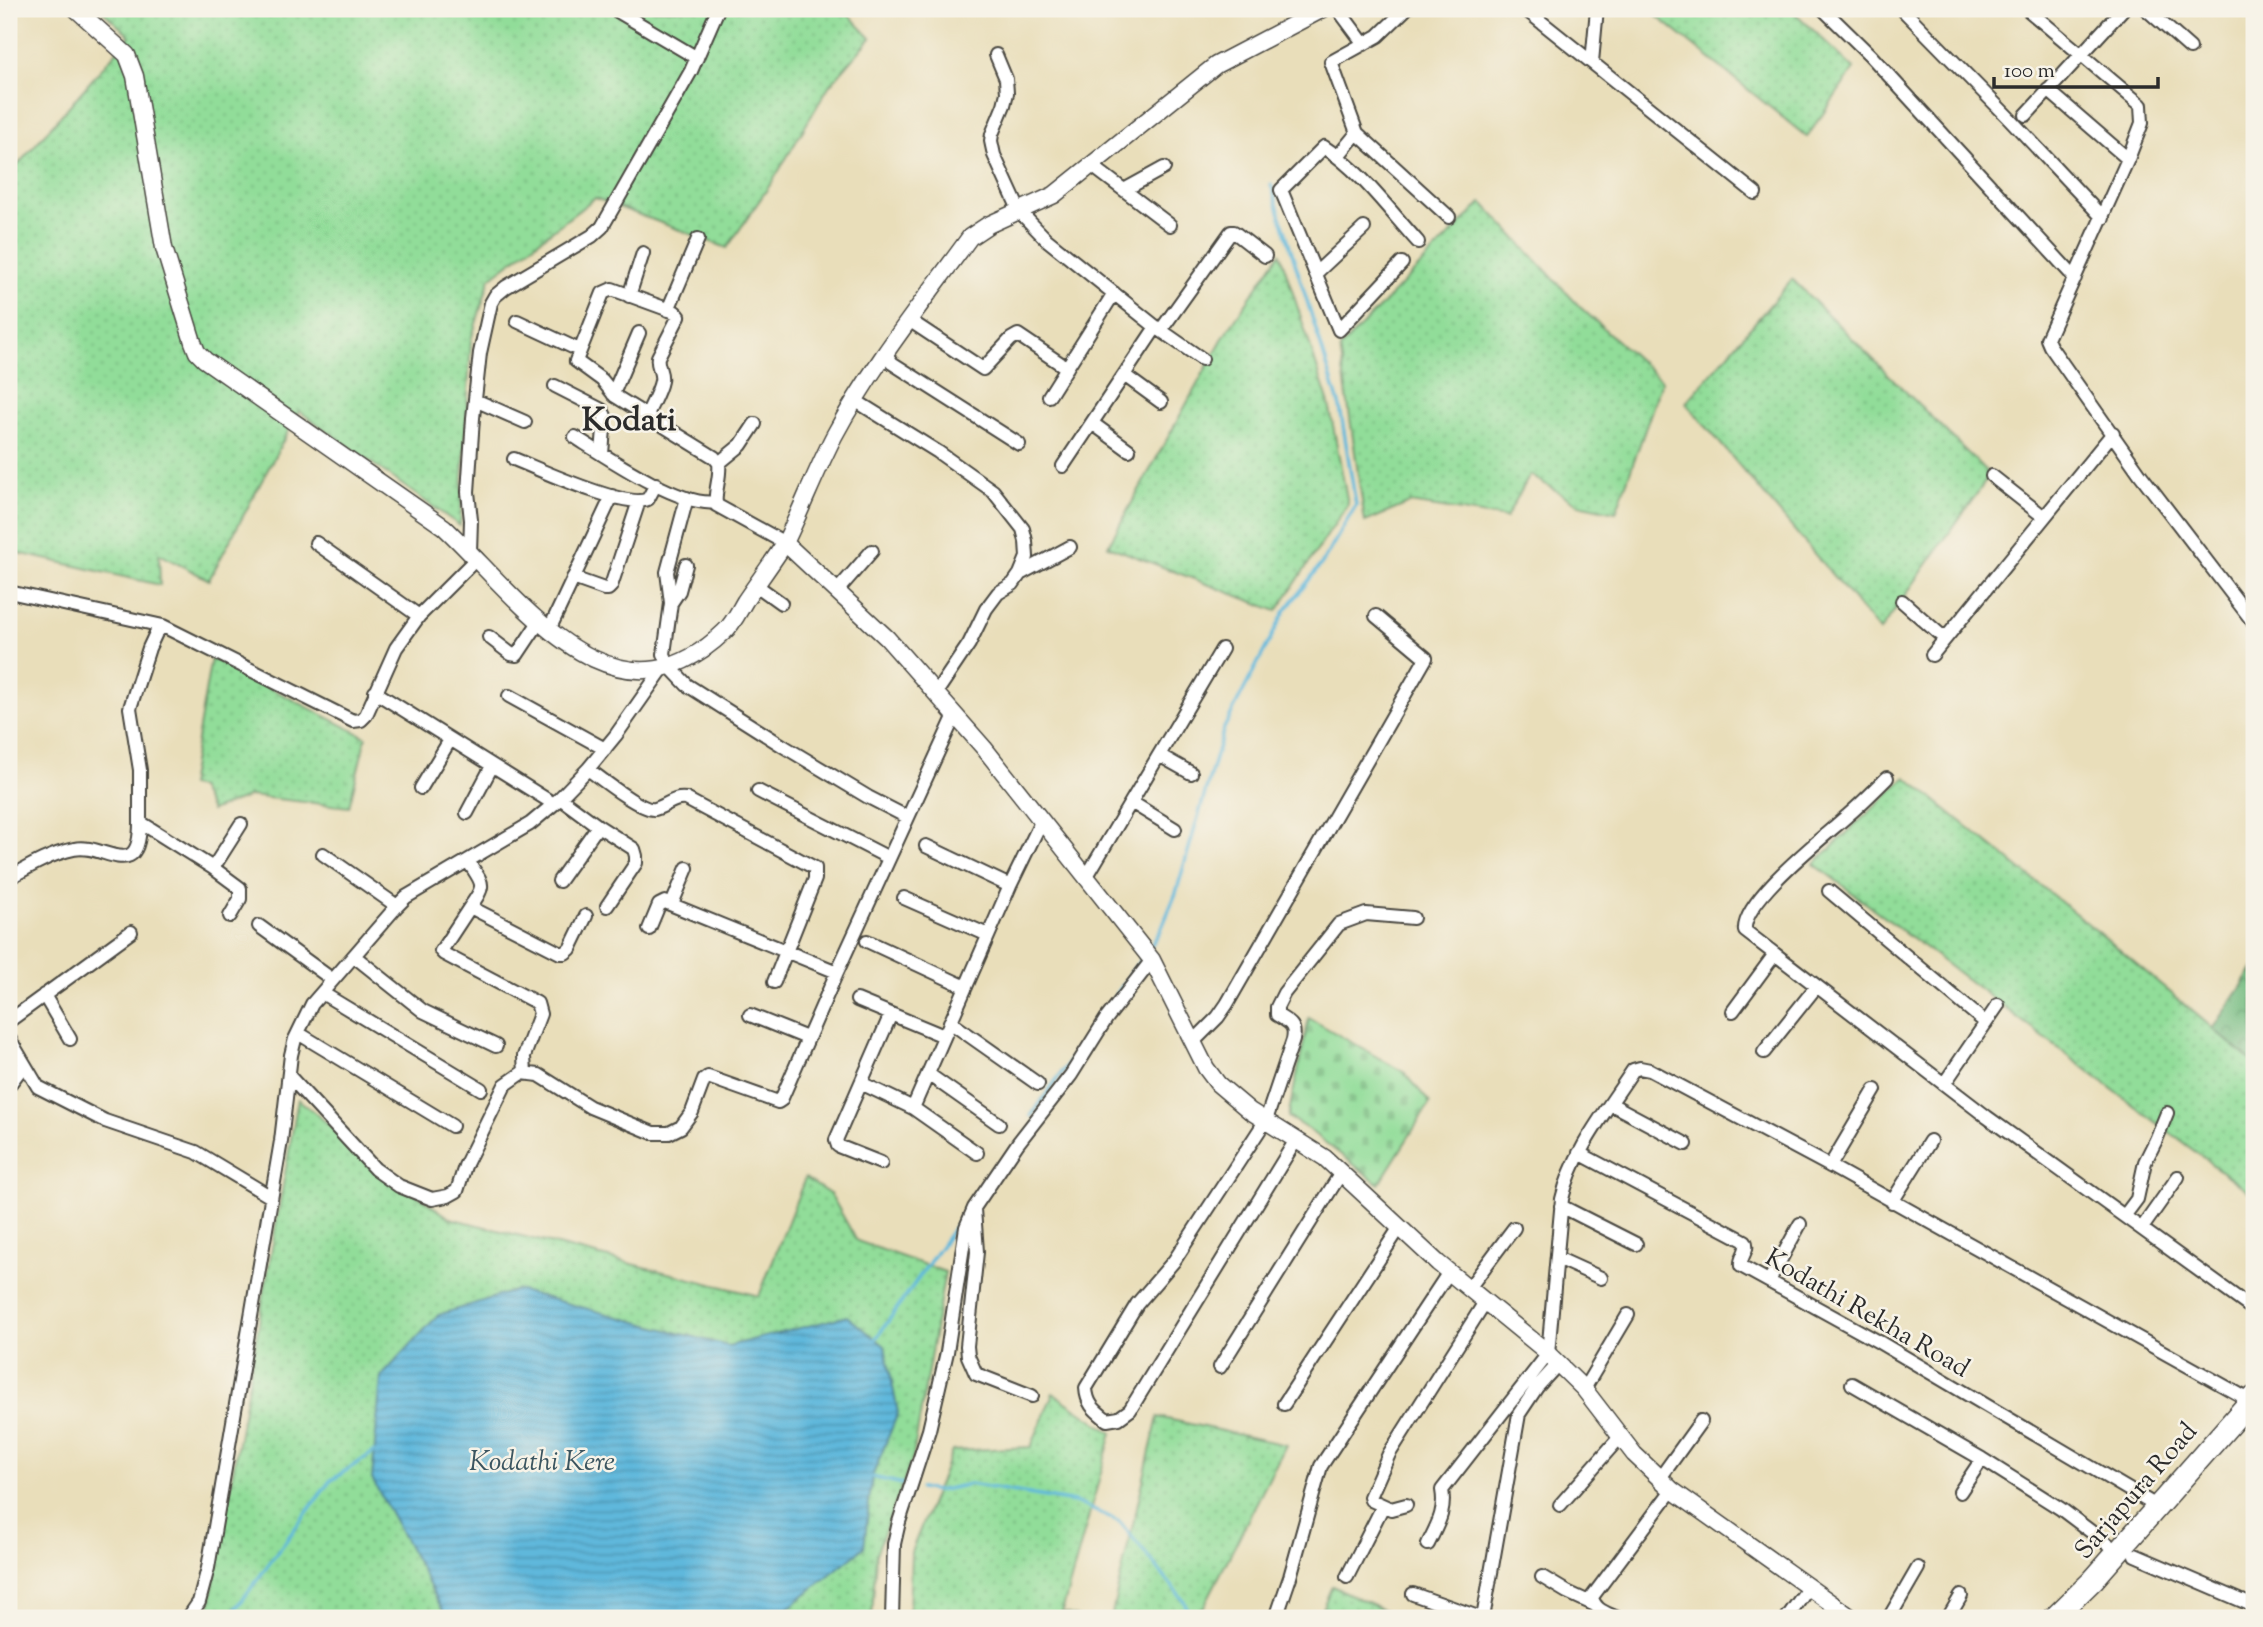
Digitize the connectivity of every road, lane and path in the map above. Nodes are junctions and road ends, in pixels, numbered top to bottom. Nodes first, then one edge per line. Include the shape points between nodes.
1 (76, 9) edge
2 (614, 9) edge
3 (718, 9) edge
4 (1323, 9) edge
5 (1338, 9) edge
6 (1406, 9) edge
7 (1525, 9) edge
8 (1597, 9) edge
9 (1823, 9) edge
10 (1902, 9) edge
11 (2027, 9) edge
12 (2123, 9) edge
13 (2146, 9) edge
14 (1364, 44) junction
15 (2190, 48) dead end
16 (996, 55) dead end
17 (2080, 55) junction
18 (697, 58) junction
19 (1592, 62) junction
20 (2048, 90) junction
21 (2025, 115) dead end
22 (1357, 133) junction
23 (1338, 156) junction
24 (2128, 159) junction
25 (1091, 165) junction
26 (1164, 168) dead end
27 (1124, 190) junction
28 (1755, 193) dead end
29 (1020, 212) junction
30 (1449, 217) dead end
31 (2103, 218) junction
32 (1170, 225) dead end
33 (1364, 228) dead end
34 (698, 239) dead end
35 (1418, 242) dead end
36 (643, 253) dead end
37 (1265, 256) dead end
38 (1402, 263) dead end
39 (1315, 273) junction
40 (2075, 278) junction
41 (1114, 293) junction
42 (629, 296) junction
43 (668, 310) junction
44 (909, 320) junction
45 (517, 321) dead end
46 (1158, 329) junction
47 (639, 333) dead end
48 (579, 350) junction
49 (885, 353) junction
50 (1202, 359) dead end
51 (1067, 368) junction
52 (1124, 375) junction
53 (555, 386) dead end
54 (613, 394) junction
55 (1049, 396) dead end
56 (475, 400) junction
57 (856, 401) junction
58 (1161, 402) dead end
59 (647, 415) junction
60 (525, 422) dead end
61 (1092, 423) junction
62 (755, 424) dead end
63 (2113, 433) junction
64 (575, 437) dead end
65 (1019, 444) dead end
66 (1129, 450) dead end
67 (601, 454) junction
68 (514, 459) dead end
69 (719, 463) junction
70 (1063, 466) dead end
71 (1992, 476) dead end
72 (656, 484) junction
73 (612, 496) junction
74 (687, 498) junction
75 (639, 501) junction
76 (716, 502) junction
77 (2043, 517) junction
78 (316, 543) dead end
79 (785, 543) junction
80 (1070, 547) dead end
81 (872, 551) dead end
82 (474, 555) junction
83 (686, 565) dead end
84 (1020, 574) junction
85 (573, 578) junction
86 (756, 585) junction
87 (9, 592) edge
88 (837, 592) junction
89 (1902, 601) dead end
90 (671, 603) junction
91 (781, 603) dead end
92 (419, 616) junction
93 (1377, 616) dead end
94 (2254, 622) edge
95 (163, 626) junction
96 (544, 626) junction
97 (489, 638) dead end
98 (1945, 639) junction
99 (1222, 649) dead end
100 (1932, 655) dead end
101 (666, 667) junction
102 (375, 692) junction
103 (936, 693) junction
104 (509, 696) dead end
105 (955, 715) junction
106 (450, 740) junction
107 (605, 749) junction
108 (1159, 755) junction
109 (492, 766) junction
110 (588, 769) junction
111 (1191, 773) dead end
112 (1887, 778) dead end
113 (421, 788) dead end
114 (758, 791) dead end
115 (557, 801) junction
116 (1131, 802) junction
117 (467, 813) dead end
118 (907, 817) junction
119 (1042, 820) junction
120 (140, 822) junction
121 (242, 824) dead end
122 (598, 826) junction
123 (1175, 829) dead end
124 (926, 846) dead end
125 (323, 854) dead end
126 (889, 858) junction
127 (468, 861) junction
128 (687, 868) dead end
129 (213, 869) junction
130 (1087, 876) junction
131 (9, 878) edge
132 (559, 881) dead end
133 (1010, 886) junction
134 (1829, 891) dead end
135 (904, 898) dead end
136 (672, 904) junction
137 (397, 906) junction
138 (607, 906) dead end
139 (470, 907) junction
140 (230, 916) dead end
141 (586, 916) dead end
142 (1413, 918) dead end
143 (259, 926) dead end
144 (649, 929) dead end
145 (131, 932) dead end
146 (988, 935) junction
147 (867, 941) dead end
148 (786, 951) junction
149 (1775, 954) junction
150 (354, 956) junction
151 (1152, 960) junction
152 (836, 972) junction
153 (333, 980) junction
154 (774, 982) dead end
155 (966, 986) junction
156 (1816, 987) junction
157 (322, 993) junction
158 (44, 995) junction
159 (857, 1000) dead end
160 (1998, 1005) dead end
161 (1733, 1012) dead end
162 (891, 1014) junction
163 (750, 1015) dead end
164 (9, 1021) edge
165 (950, 1022) junction
166 (1986, 1023) junction
167 (298, 1033) junction
168 (943, 1036) junction
169 (9, 1038) edge
170 (807, 1038) junction
171 (70, 1039) dead end
172 (1193, 1042) junction
173 (496, 1046) dead end
174 (1764, 1052) dead end
175 (24, 1065) junction
176 (525, 1073) junction
177 (928, 1074) junction
178 (289, 1076) junction
179 (861, 1083) junction
180 (1038, 1084) dead end
181 (1944, 1084) junction
182 (9, 1085) edge
183 (481, 1089) dead end
184 (1875, 1090) dead end
185 (1611, 1104) junction
186 (913, 1108) junction
187 (2167, 1113) dead end
188 (1266, 1120) junction
189 (999, 1124) dead end
190 (452, 1126) dead end
191 (1296, 1139) junction
192 (1930, 1141) dead end
193 (1686, 1144) dead end
194 (977, 1153) dead end
195 (1579, 1153) junction
196 (881, 1163) dead end
197 (1830, 1166) junction
198 (1341, 1172) junction
199 (2178, 1177) dead end
200 (271, 1197) junction
201 (1892, 1202) junction
202 (1561, 1206) junction
203 (974, 1208) junction
204 (2125, 1215) junction
205 (1800, 1224) dead end
206 (1400, 1227) junction
207 (1514, 1228) dead end
208 (2142, 1228) junction
209 (1636, 1244) dead end
210 (1557, 1258) junction
211 (1449, 1272) junction
212 (1601, 1278) dead end
213 (1769, 1281) junction
214 (1469, 1289) junction
215 (1485, 1302) junction
216 (2254, 1310) edge
217 (1628, 1315) dead end
218 (1553, 1359) junction
219 (1220, 1367) dead end
220 (1852, 1384) dead end
221 (1584, 1389) junction
222 (1032, 1396) dead end
223 (1284, 1404) dead end
224 (2253, 1406) edge
225 (1701, 1421) dead end
226 (1620, 1437) junction
227 (1982, 1459) junction
228 (1660, 1478) junction
229 (1672, 1490) junction
230 (1960, 1492) dead end
231 (1406, 1505) dead end
232 (1560, 1505) dead end
233 (1383, 1506) junction
234 (2158, 1507) junction
235 (1428, 1544) dead end
236 (2126, 1553) junction
237 (1918, 1569) dead end
238 (1347, 1577) dead end
239 (1542, 1577) dead end
240 (1809, 1587) junction
241 (1413, 1594) dead end
242 (1961, 1596) dead end
243 (1593, 1604) junction
244 (2254, 1606) edge
245 (188, 1618) edge
246 (892, 1618) edge
247 (1276, 1618) edge
248 (1482, 1618) edge
249 (1616, 1618) edge
250 (1787, 1618) edge
251 (1852, 1618) edge
252 (1889, 1618) edge
253 (1948, 1618) edge
254 (2054, 1618) edge
255 (2075, 1618) edge

1 - 82 street via 127,55 131,64 164,248 197,352 444,527
2 - 18 street
3 - 18 street
4 - 25 street via 1216,65
5 - 14 street
6 - 14 street
7 - 19 street
8 - 19 street
9 - 40 street
10 - 31 street
11 - 17 street
12 - 17 street
13 - 15 street
14 - 22 street via 1331,62
16 - 29 street via 1007,93 991,141
17 - 20 street
17 - 24 street via 2141,105 2142,123
18 - 56 street via 599,232 495,296 480,353
19 - 28 street
20 - 21 street
20 - 24 street
22 - 23 street
22 - 30 street
23 - 35 street
23 - 39 street via 1324,147 1281,190
24 - 31 street
25 - 27 street
25 - 29 street via 1054,195
26 - 27 street
27 - 32 street
29 - 41 street
29 - 44 street via 970,237
31 - 40 street
33 - 39 street
34 - 43 street
36 - 42 street
37 - 46 street via 1231,232
38 - 39 street via 1339,330
40 - 63 street via 2047,338
41 - 46 street
41 - 51 street
42 - 43 street
42 - 48 street via 612,289 603,293
43 - 59 street via 679,316 658,357 661,384
44 - 49 street
44 - 51 street via 984,369 1018,335
45 - 48 street
46 - 50 street
46 - 52 street
47 - 54 street
48 - 54 street via 576,362
49 - 57 street
49 - 65 street via 892,363
51 - 55 street
52 - 58 street
52 - 61 street
53 - 67 street via 602,410
54 - 59 street
56 - 60 street
56 - 82 street via 468,492
57 - 79 street via 834,437
57 - 84 street via 993,491 1023,529 1027,557
59 - 69 street
61 - 66 street
61 - 70 street
62 - 69 street via 741,445
63 - 77 street
63 - 94 street
64 - 67 street
67 - 72 street
68 - 73 street
69 - 76 street
71 - 77 street
72 - 74 street
72 - 75 street via 648,499
73 - 75 street
73 - 85 street
74 - 76 street
74 - 90 street via 667,572
75 - 85 street via 611,586 604,589
76 - 79 street
77 - 98 street
78 - 92 street
79 - 86 street
79 - 88 street
80 - 84 street
81 - 88 street
82 - 92 street
82 - 96 street
83 - 90 street
84 - 103 street via 986,609 970,644
85 - 96 street
86 - 91 street
86 - 101 street via 725,631 686,660
87 - 95 street
88 - 103 street via 887,638
89 - 98 street
90 - 101 street
92 - 102 street via 396,648
93 - 172 street via 1426,658 1227,1004
95 - 102 street via 353,721 366,716
95 - 120 street via 149,648 130,708 140,770
96 - 97 street via 517,655
96 - 101 street via 598,662 629,670
98 - 100 street
99 - 108 street
101 - 107 street
101 - 118 street via 772,739
102 - 106 street
103 - 105 street
104 - 107 street
105 - 118 street
105 - 119 street
106 - 109 street
106 - 113 street
107 - 110 street
108 - 111 street
108 - 116 street
109 - 115 street
109 - 117 street
110 - 115 street
110 - 148 street via 644,807 656,809 686,799 814,868 815,879
112 - 149 street via 1797,858 1752,908 1745,931
114 - 126 street
115 - 122 street
115 - 127 street via 530,824
116 - 123 street
116 - 130 street
118 - 126 street
119 - 130 street
119 - 133 street
120 - 129 street
120 - 131 street via 140,838 128,856 76,848
121 - 129 street
122 - 132 street
122 - 138 street via 634,849 636,856 636,863
124 - 133 street
125 - 137 street
126 - 152 street
127 - 137 street
127 - 139 street via 482,883
128 - 136 street
129 - 140 street via 240,888 240,899
130 - 151 street
133 - 146 street
134 - 166 street
135 - 146 street
136 - 144 street via 659,905
136 - 148 street
137 - 150 street
139 - 141 street via 559,953 570,949
139 - 176 street via 441,951 537,1003 540,1014 524,1056
142 - 188 street via 1366,914 1339,924 1284,993 1278,1015 1295,1029
143 - 153 street
145 - 158 street
146 - 155 street
147 - 155 street
148 - 152 street
148 - 154 street
149 - 156 street
149 - 161 street
150 - 153 street
150 - 173 street via 423,1011
151 - 172 street
151 - 203 street
152 - 170 street
153 - 157 street
155 - 165 street
156 - 174 street
156 - 181 street
157 - 167 street
157 - 183 street
158 - 164 street
158 - 171 street
159 - 162 street
160 - 166 street
162 - 168 street
162 - 179 street
163 - 170 street
165 - 168 street
165 - 180 street
166 - 181 street
167 - 178 street
167 - 190 street
168 - 177 street
169 - 175 street
170 - 176 street via 781,1100 708,1077 692,1112 681,1127 669,1133 653,1133 590,1107 538,1075
172 - 188 street via 1218,1084
175 - 182 street
175 - 200 street via 38,1087 105,1121 196,1152
176 - 178 street via 505,1085 457,1191 432,1199 399,1186 375,1169
177 - 186 street
177 - 189 street
178 - 200 street
179 - 186 street
179 - 196 street via 836,1143
181 - 204 street
184 - 197 street
185 - 193 street
185 - 195 street
185 - 197 street via 1633,1070 1650,1070
186 - 194 street
187 - 204 street via 2145,1162 2137,1199
188 - 191 street
188 - 191 street via 1174,1261 1137,1304 1086,1388 1087,1399 1107,1420 1130,1410
191 - 198 street
192 - 201 street
195 - 202 street
195 - 213 street, Kodathi Rekha Road via 1745,1241 1741,1266
197 - 201 street
198 - 206 street
198 - 219 street
199 - 208 street
200 - 245 street via 208,1567 199,1602
201 - 224 street via 2126,1329
202 - 209 street
202 - 210 street
203 - 222 street via 977,1252 968,1356 976,1374
203 - 246 street via 960,1256 947,1352 929,1430 894,1544
204 - 208 street
205 - 213 street
206 - 211 street
206 - 223 street
207 - 214 street
208 - 216 street
210 - 212 street
210 - 218 street
211 - 214 street
211 - 247 street via 1321,1466
213 - 234 street, Kodathi Rekha Road
214 - 215 street
215 - 218 street
215 - 233 street via 1389,1454 1370,1497
217 - 221 street
218 - 221 street
218 - 235 street via 1442,1490 1442,1512
218 - 248 street via 1519,1414
220 - 227 street
221 - 226 street
224 - 234 main road, Sarjapura Road
224 - 236 main road, Sarjapura Road
225 - 228 street
226 - 228 street
226 - 232 street
227 - 230 street
227 - 236 street
228 - 229 street
229 - 240 street
229 - 243 street via 1592,1597
231 - 233 street
233 - 238 street
234 - 236 main road, Sarjapura Road
236 - 244 street
236 - 254 main road, Sarjapura Road
236 - 255 main road, Sarjapura Road
237 - 252 street
239 - 243 street
240 - 250 street
240 - 251 street
241 - 248 street
242 - 253 street
243 - 249 street

